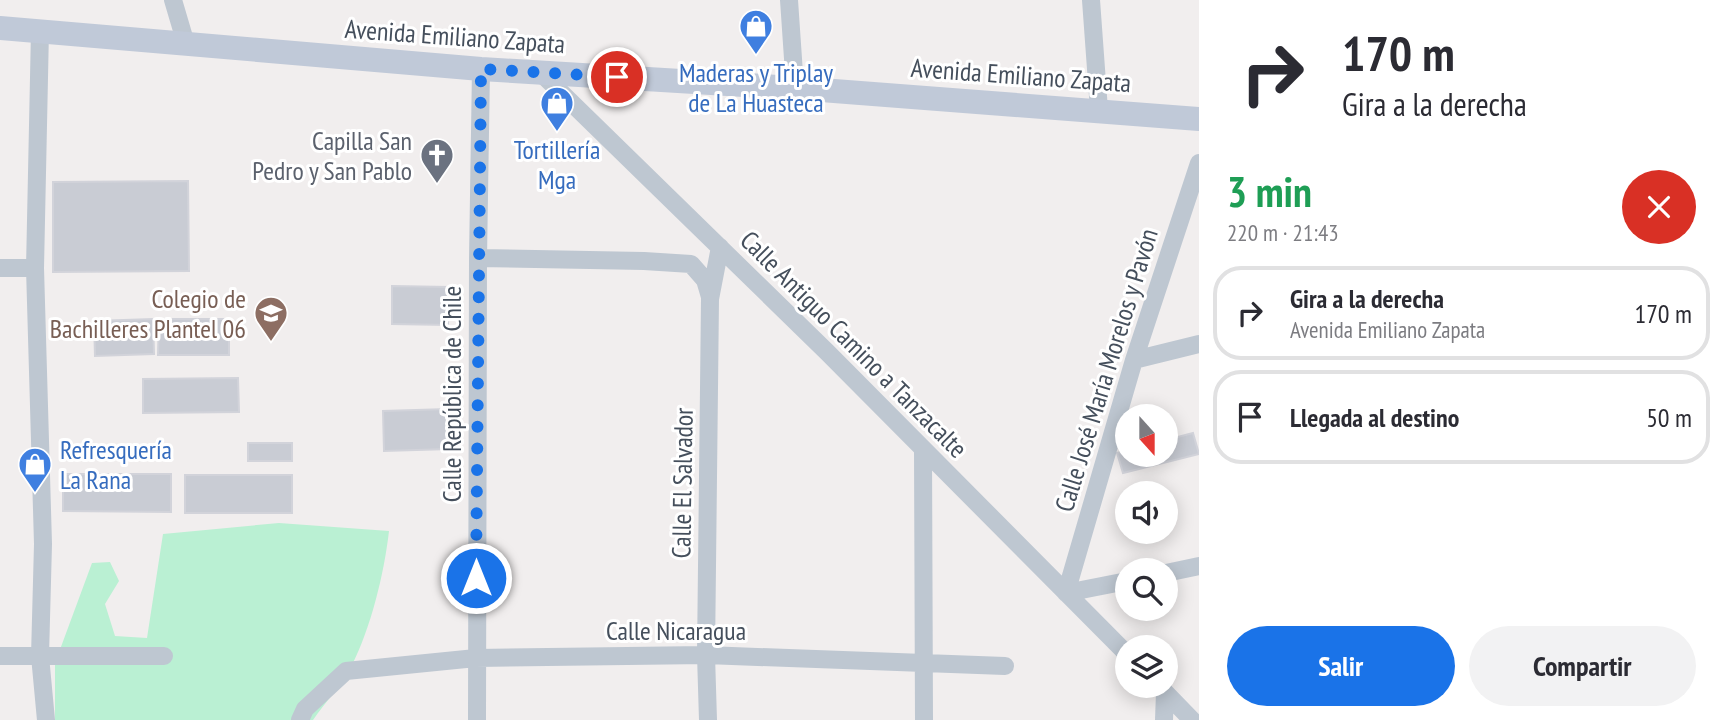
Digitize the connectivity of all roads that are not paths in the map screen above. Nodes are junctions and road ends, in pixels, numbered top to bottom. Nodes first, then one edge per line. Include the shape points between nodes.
1 (173, 0) edge
2 (789, 0) edge
3 (1091, 0) edge
4 (0, 28) edge
5 (40, 30) junction
6 (186, 44) junction
7 (481, 69) junction
8 (541, 72) junction
9 (794, 88) junction
10 (1099, 110) junction
11 (1199, 119) edge
12 (1199, 163) edge
13 (720, 247) junction
14 (478, 258) junction
15 (0, 268) edge
16 (35, 268) junction
17 (710, 299) junction
18 (1199, 344) edge
19 (1134, 359) junction
20 (923, 450) junction
21 (1199, 566) edge
22 (1178, 570) edge
23 (1115, 583) edge
24 (1066, 593) junction
25 (1115, 642) edge
26 (706, 655) junction
27 (0, 656) edge
28 (40, 656) junction
29 (164, 656) dead end
30 (476, 658) junction
31 (924, 664) junction
32 (1005, 666) dead end
33 (1163, 698) edge
34 (1171, 698) edge
35 (46, 720) edge
36 (300, 720) edge
37 (477, 720) edge
38 (708, 720) edge
39 (924, 720) edge
40 (1164, 720) edge
41 (1192, 720) edge

1 - 6 street
2 - 9 street
3 - 10 street
4 - 5 street, Avenida Emiliano Zapata
5 - 6 street, Avenida Emiliano Zapata
5 - 16 street
6 - 7 street, Avenida Emiliano Zapata
7 - 8 street, Avenida Emiliano Zapata
7 - 14 street, Calle República de Chile
8 - 9 street, Avenida Emiliano Zapata
8 - 13 street, Calle Antiguo Camino a Tanzacalte
9 - 10 street, Avenida Emiliano Zapata
10 - 11 street, Avenida Emiliano Zapata
12 - 19 street, Calle José María Morelos y Pavón
13 - 17 street, Calle El Salvador
13 - 20 street, Calle Antiguo Camino a Tanzacalte
14 - 17 street via 691,264 705,280
14 - 30 street, Calle República de Chile
15 - 16 street
16 - 28 street via 43,544
17 - 26 street, Calle El Salvador
18 - 19 street
19 - 24 street, Calle José María Morelos y Pavón
20 - 24 street, Calle Antiguo Camino a Tanzacalte
20 - 31 street
21 - 22 street
23 - 24 street
24 - 25 street, Calle Antiguo Camino a Tanzacalte
26 - 30 street, Calle Nicaragua
26 - 31 street, Calle Nicaragua
26 - 38 street, Calle El Salvador
27 - 28 street
28 - 29 street
28 - 35 street
30 - 36 street, Calle Nicaragua via 346,671 305,709
30 - 37 street, Calle República de Chile
31 - 32 street, Calle Nicaragua
31 - 39 street
33 - 40 street
34 - 41 street

